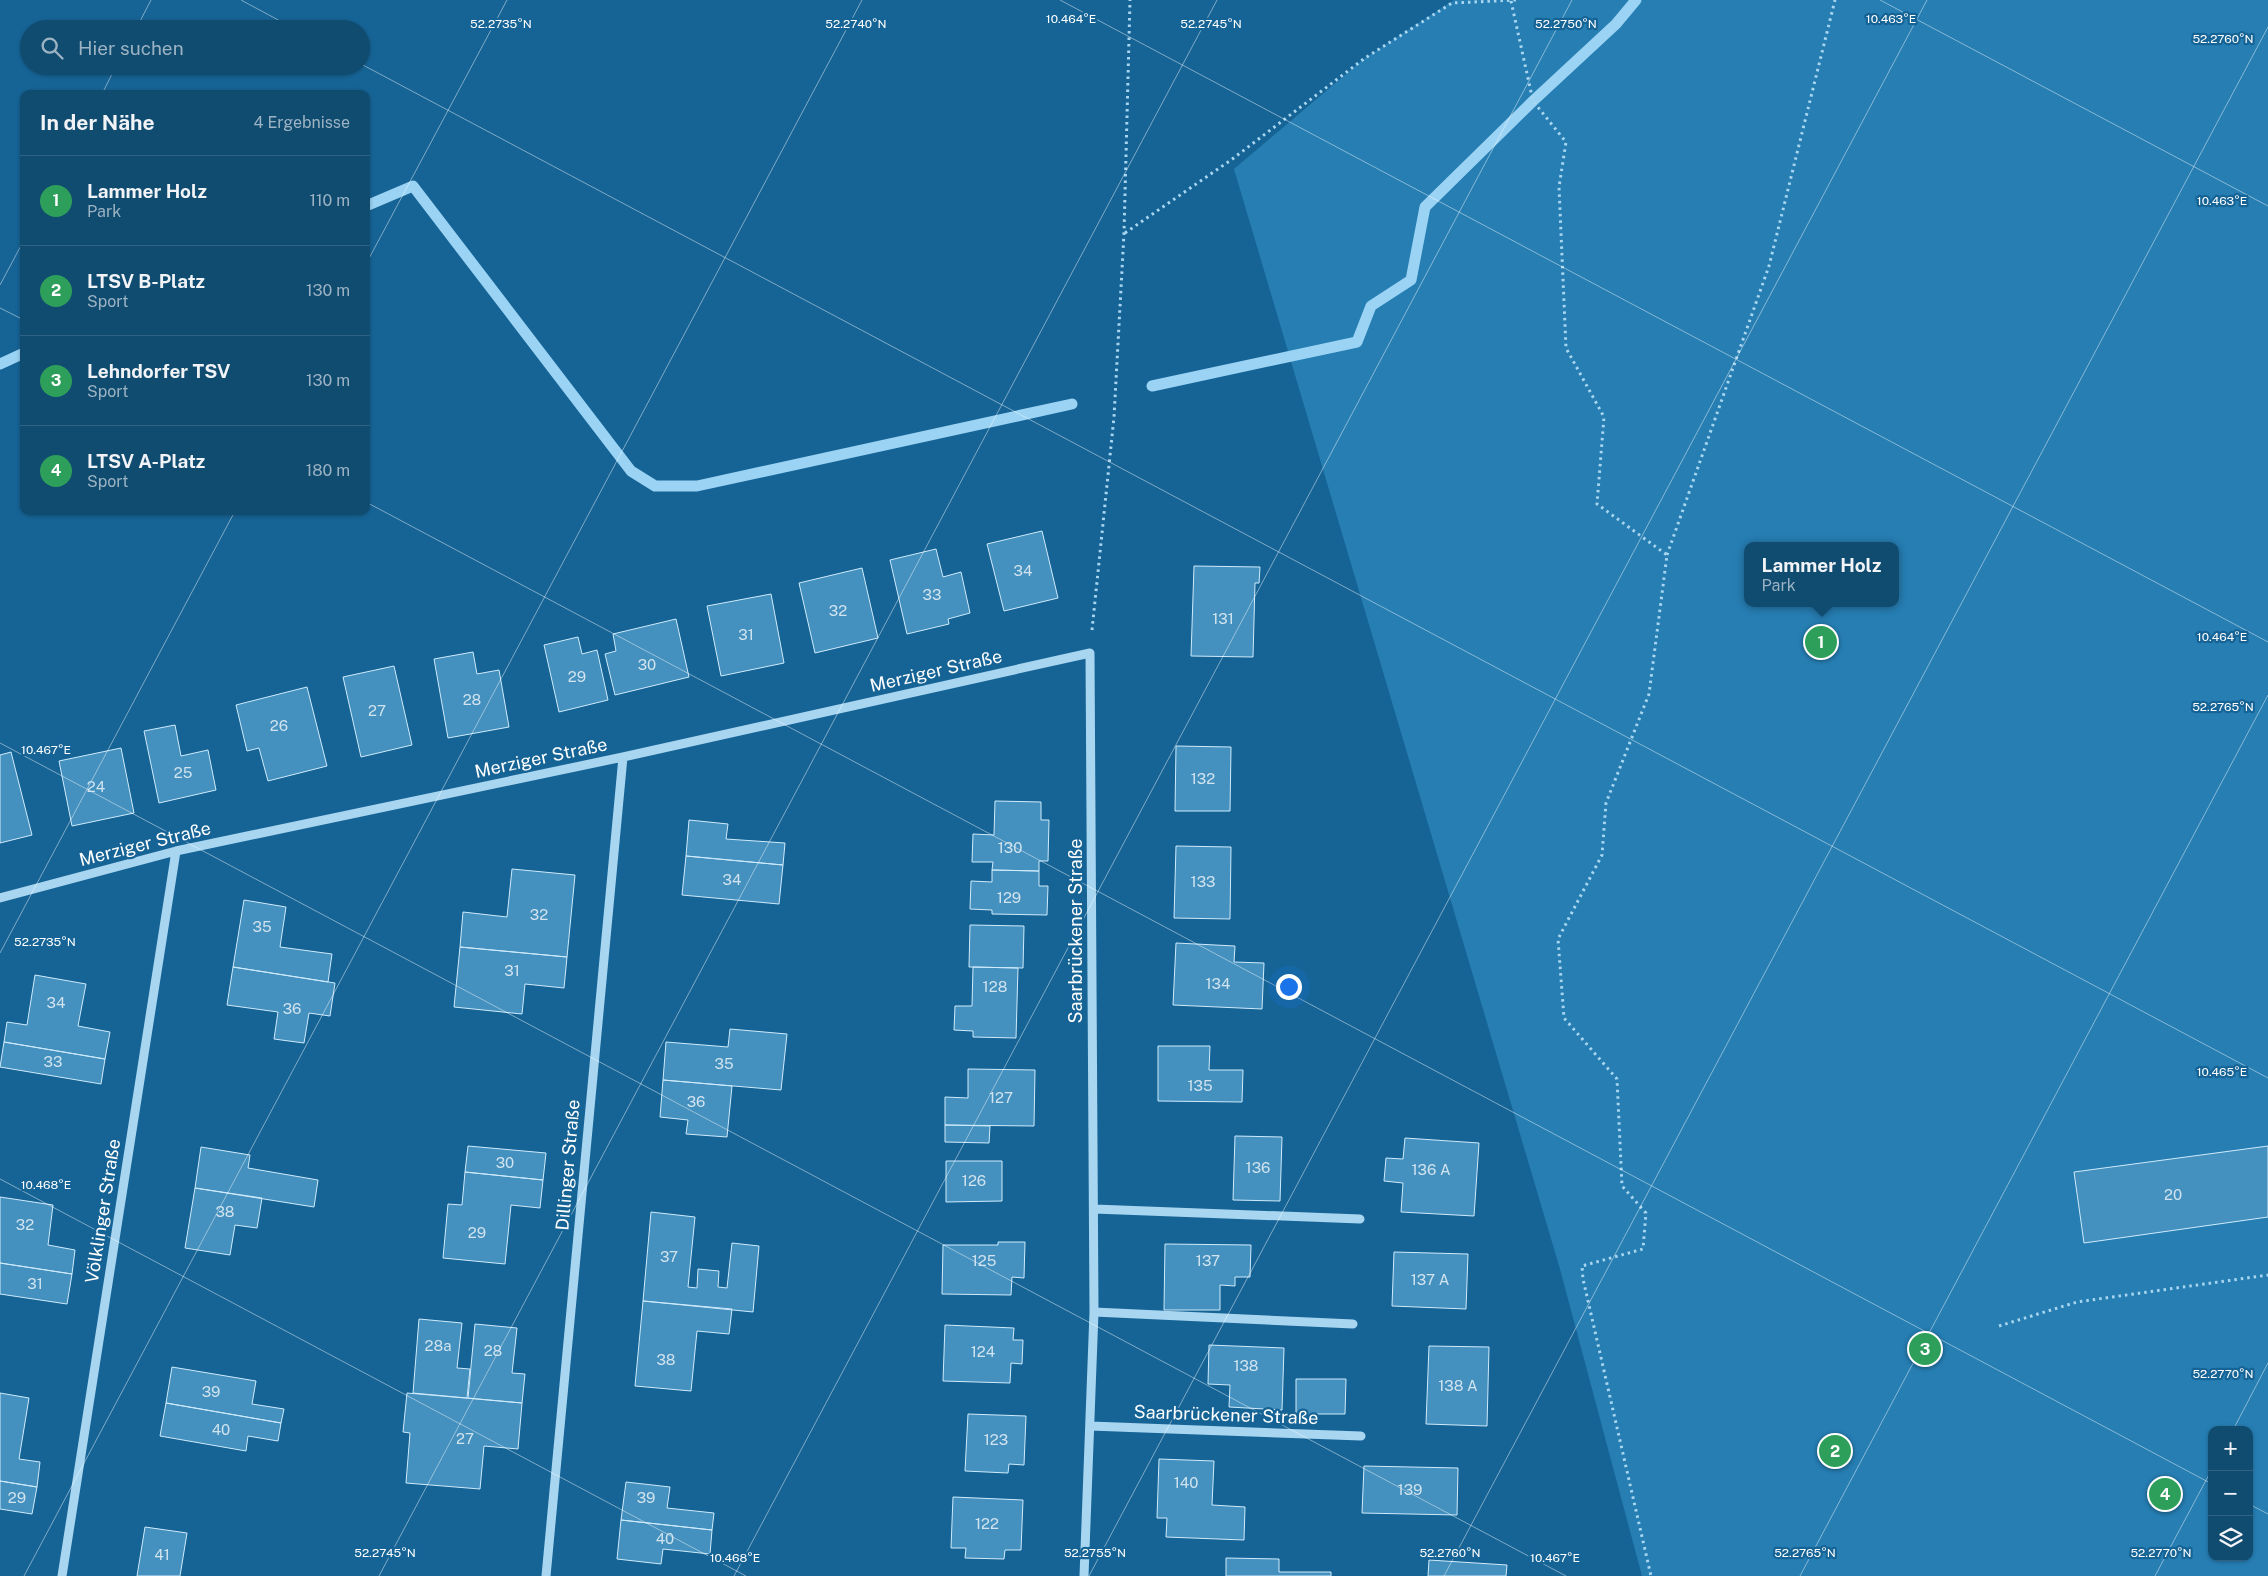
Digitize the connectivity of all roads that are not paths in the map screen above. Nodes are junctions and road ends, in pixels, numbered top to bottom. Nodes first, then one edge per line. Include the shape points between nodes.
1 (1090, 653) joint
2 (623, 757) junction
3 (176, 851) junction
4 (0, 898) edge
5 (1094, 1209) junction
6 (1360, 1219) dead end
7 (1094, 1312) junction
8 (1354, 1324) dead end
9 (1090, 1426) junction
10 (1361, 1436) dead end
11 (62, 1576) edge
12 (546, 1576) edge
13 (1084, 1576) edge

1 - 2 street, Merziger Straße
1 - 5 street, Saarbrückener Straße
2 - 3 street, Merziger Straße
2 - 12 street, Dillinger Straße
3 - 4 street, Merziger Straße
3 - 11 street, Völklinger Straße
5 - 6 street
5 - 7 street, Saarbrückener Straße
7 - 8 street
7 - 9 street, Saarbrückener Straße
9 - 10 street, Saarbrückener Straße
9 - 13 street, Saarbrückener Straße

